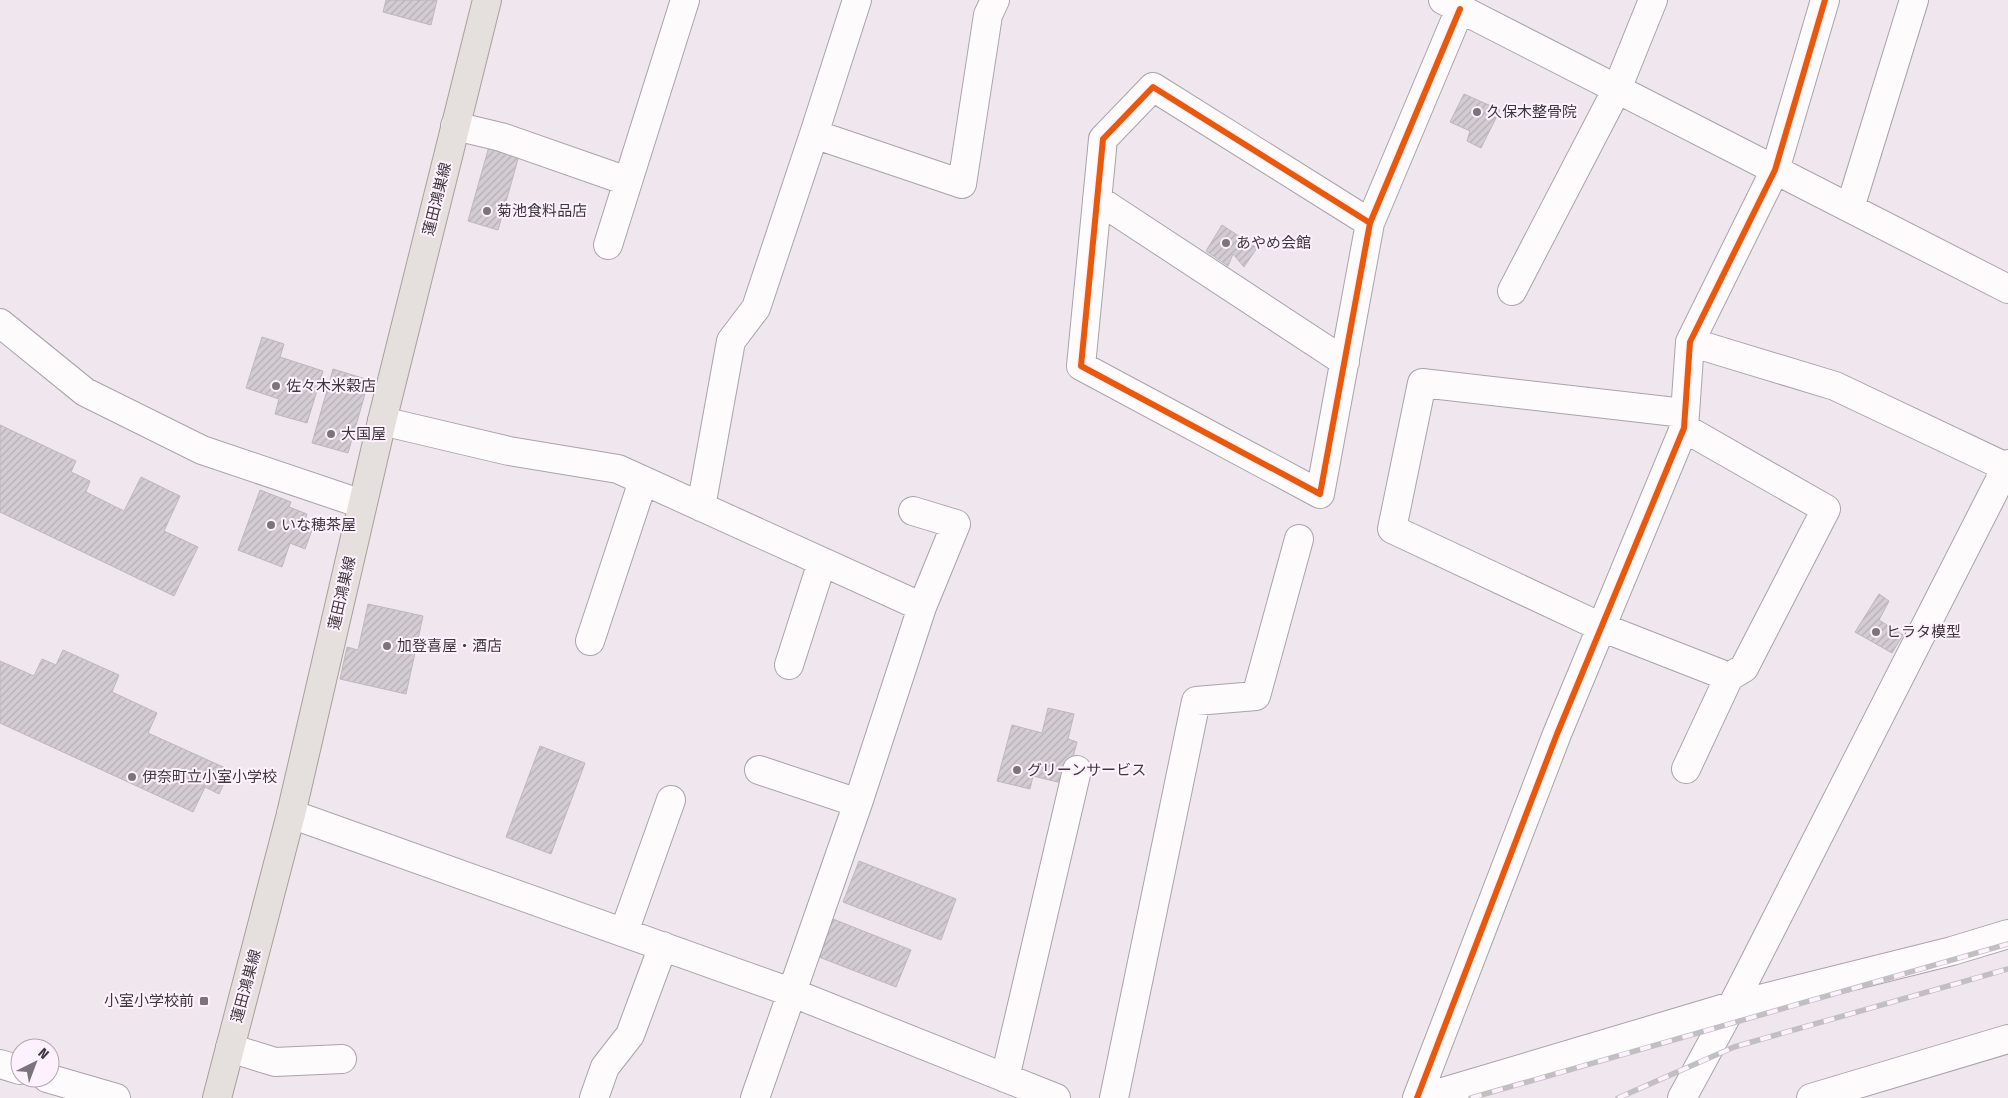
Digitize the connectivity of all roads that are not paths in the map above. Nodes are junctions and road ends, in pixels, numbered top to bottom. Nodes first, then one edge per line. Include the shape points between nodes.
1 (487, 0) edge
2 (685, 0) edge
3 (857, 0) edge
4 (995, 0) edge
5 (1653, 0) edge
6 (1825, 0) edge
7 (1914, 0) edge
8 (1451, 4) edge
9 (1617, 89) junction
10 (455, 126) junction
11 (814, 134) junction
12 (1775, 170) junction
13 (628, 182) junction
14 (1097, 199) junction
15 (1850, 208) junction
16 (1370, 223) junction
17 (608, 244) dead end
18 (2008, 289) edge
19 (1512, 291) dead end
20 (0, 323) edge
21 (1690, 342) junction
22 (1345, 362) junction
23 (382, 421) junction
24 (1684, 421) junction
25 (2007, 466) edge
26 (643, 481) junction
27 (362, 504) junction
28 (700, 506) junction
29 (913, 510) dead end
30 (1298, 539) dead end
31 (822, 562) junction
32 (922, 607) junction
33 (1601, 627) junction
34 (590, 641) dead end
35 (789, 665) dead end
36 (1729, 677) junction
37 (1686, 769) dead end
38 (759, 770) dead end
39 (1077, 770) dead end
40 (671, 800) dead end
41 (858, 803) junction
42 (291, 814) junction
43 (624, 932) junction
44 (2008, 934) edge
45 (663, 946) junction
46 (793, 993) junction
47 (1732, 1006) junction
48 (2008, 1039) edge
49 (230, 1048) junction
50 (342, 1059) dead end
51 (1006, 1078) junction
52 (60, 1082) edge
53 (1466, 1092) edge
54 (116, 1098) edge
55 (217, 1098) edge
56 (594, 1098) edge
57 (755, 1098) edge
58 (1056, 1098) edge
59 (1114, 1098) edge
60 (1417, 1098) edge
61 (1423, 1098) edge
62 (1682, 1098) edge
63 (1810, 1098) edge

1 - 10 main road, 蓮田鴻巣線
2 - 13 street
3 - 11 street
4 - 11 street via 988,15 962,184
5 - 9 street
6 - 12 street
7 - 15 street
8 - 9 street
8 - 16 street
9 - 12 street
9 - 19 street
10 - 13 street via 501,136
10 - 23 main road, 蓮田鴻巣線
11 - 28 street via 756,308 731,341
12 - 15 street
12 - 21 street
13 - 17 street
14 - 16 street via 1103,139 1153,87
14 - 22 street
14 - 22 street via 1081,366 1320,494
15 - 18 street
16 - 22 street
20 - 27 street via 93,396 202,450
21 - 24 street
21 - 25 street via 1835,386
23 - 26 street via 509,451 618,469
23 - 27 main road, 蓮田鴻巣線
24 - 33 street
24 - 33 street via 1422,383 1392,530
24 - 36 street via 1826,510 1744,668
25 - 47 street
26 - 28 street
26 - 34 street
27 - 42 main road, 蓮田鴻巣線
28 - 31 street
29 - 32 street via 956,524
30 - 59 street via 1256,696 1196,701
31 - 32 street
31 - 35 street
32 - 41 street
33 - 36 street
33 - 60 street
36 - 37 street
38 - 41 street
39 - 51 street
40 - 43 street
41 - 46 street
42 - 43 street
42 - 49 main road, 蓮田鴻巣線
43 - 45 street
44 - 47 street
45 - 46 street
45 - 56 street via 630,1035 605,1067
46 - 51 street
46 - 57 street
47 - 53 street
47 - 62 street
48 - 63 street
49 - 50 street via 275,1062
49 - 55 main road, 蓮田鴻巣線
51 - 58 street
52 - 54 street
53 - 61 street

